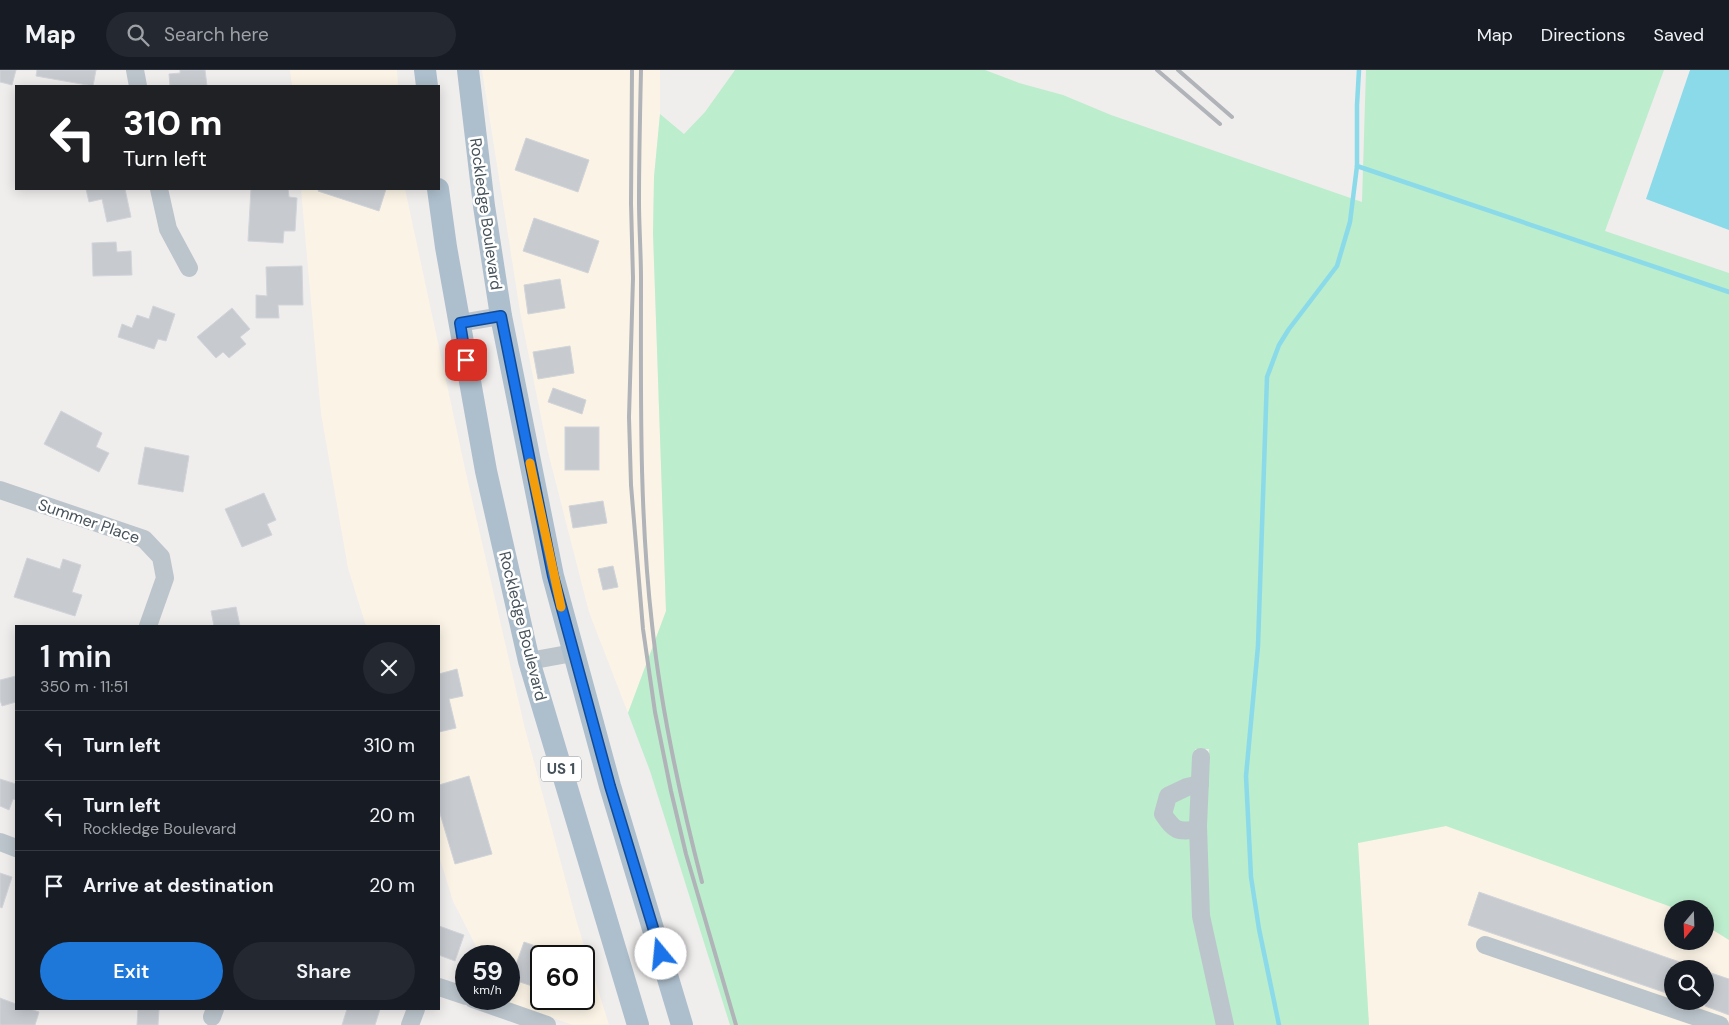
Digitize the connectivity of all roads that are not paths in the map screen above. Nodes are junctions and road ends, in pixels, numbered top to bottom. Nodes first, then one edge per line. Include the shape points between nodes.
1 (135, 70) edge
2 (425, 70) edge
3 (468, 70) edge
4 (138, 85) edge
5 (426, 85) edge
6 (159, 190) edge
7 (438, 190) edge
8 (189, 268) dead end
9 (501, 316) junction
10 (460, 323) junction
11 (0, 490) edge
12 (148, 625) edge
13 (573, 653) junction
14 (529, 661) junction
15 (1201, 757) dead end
16 (1200, 784) junction
17 (1198, 829) junction
18 (0, 842) edge
19 (15, 848) edge
20 (1485, 945) dead end
21 (440, 987) edge
22 (455, 992) edge
23 (630, 997) junction
24 (416, 1010) edge
25 (504, 1010) edge
26 (676, 1024) edge
27 (410, 1025) edge
28 (547, 1025) edge
29 (623, 1025) edge
30 (638, 1025) edge
31 (1226, 1025) edge
32 (1720, 1025) edge

1 - 4 street
2 - 5 main road
3 - 9 main road, Rockledge Boulevard / US 1
6 - 8 street via 168,229
7 - 10 main road, Rockledge Boulevard / US 1
9 - 10 street
9 - 13 main road, Rockledge Boulevard / US 1 via 553,576
10 - 14 main road, Rockledge Boulevard / US 1 via 486,471
11 - 12 street, Summer Place via 144,539 161,557 165,578
13 - 14 street
13 - 26 main road, Rockledge Boulevard / US 1
14 - 23 main road, Rockledge Boulevard / US 1
15 - 16 street
16 - 17 street
16 - 17 street via 1168,796 1162,814 1172,828
17 - 31 street via 1201,916
18 - 19 street
20 - 32 street
21 - 22 street
23 - 29 main road
23 - 30 main road, Rockledge Boulevard / US 1
24 - 27 street
25 - 28 street

